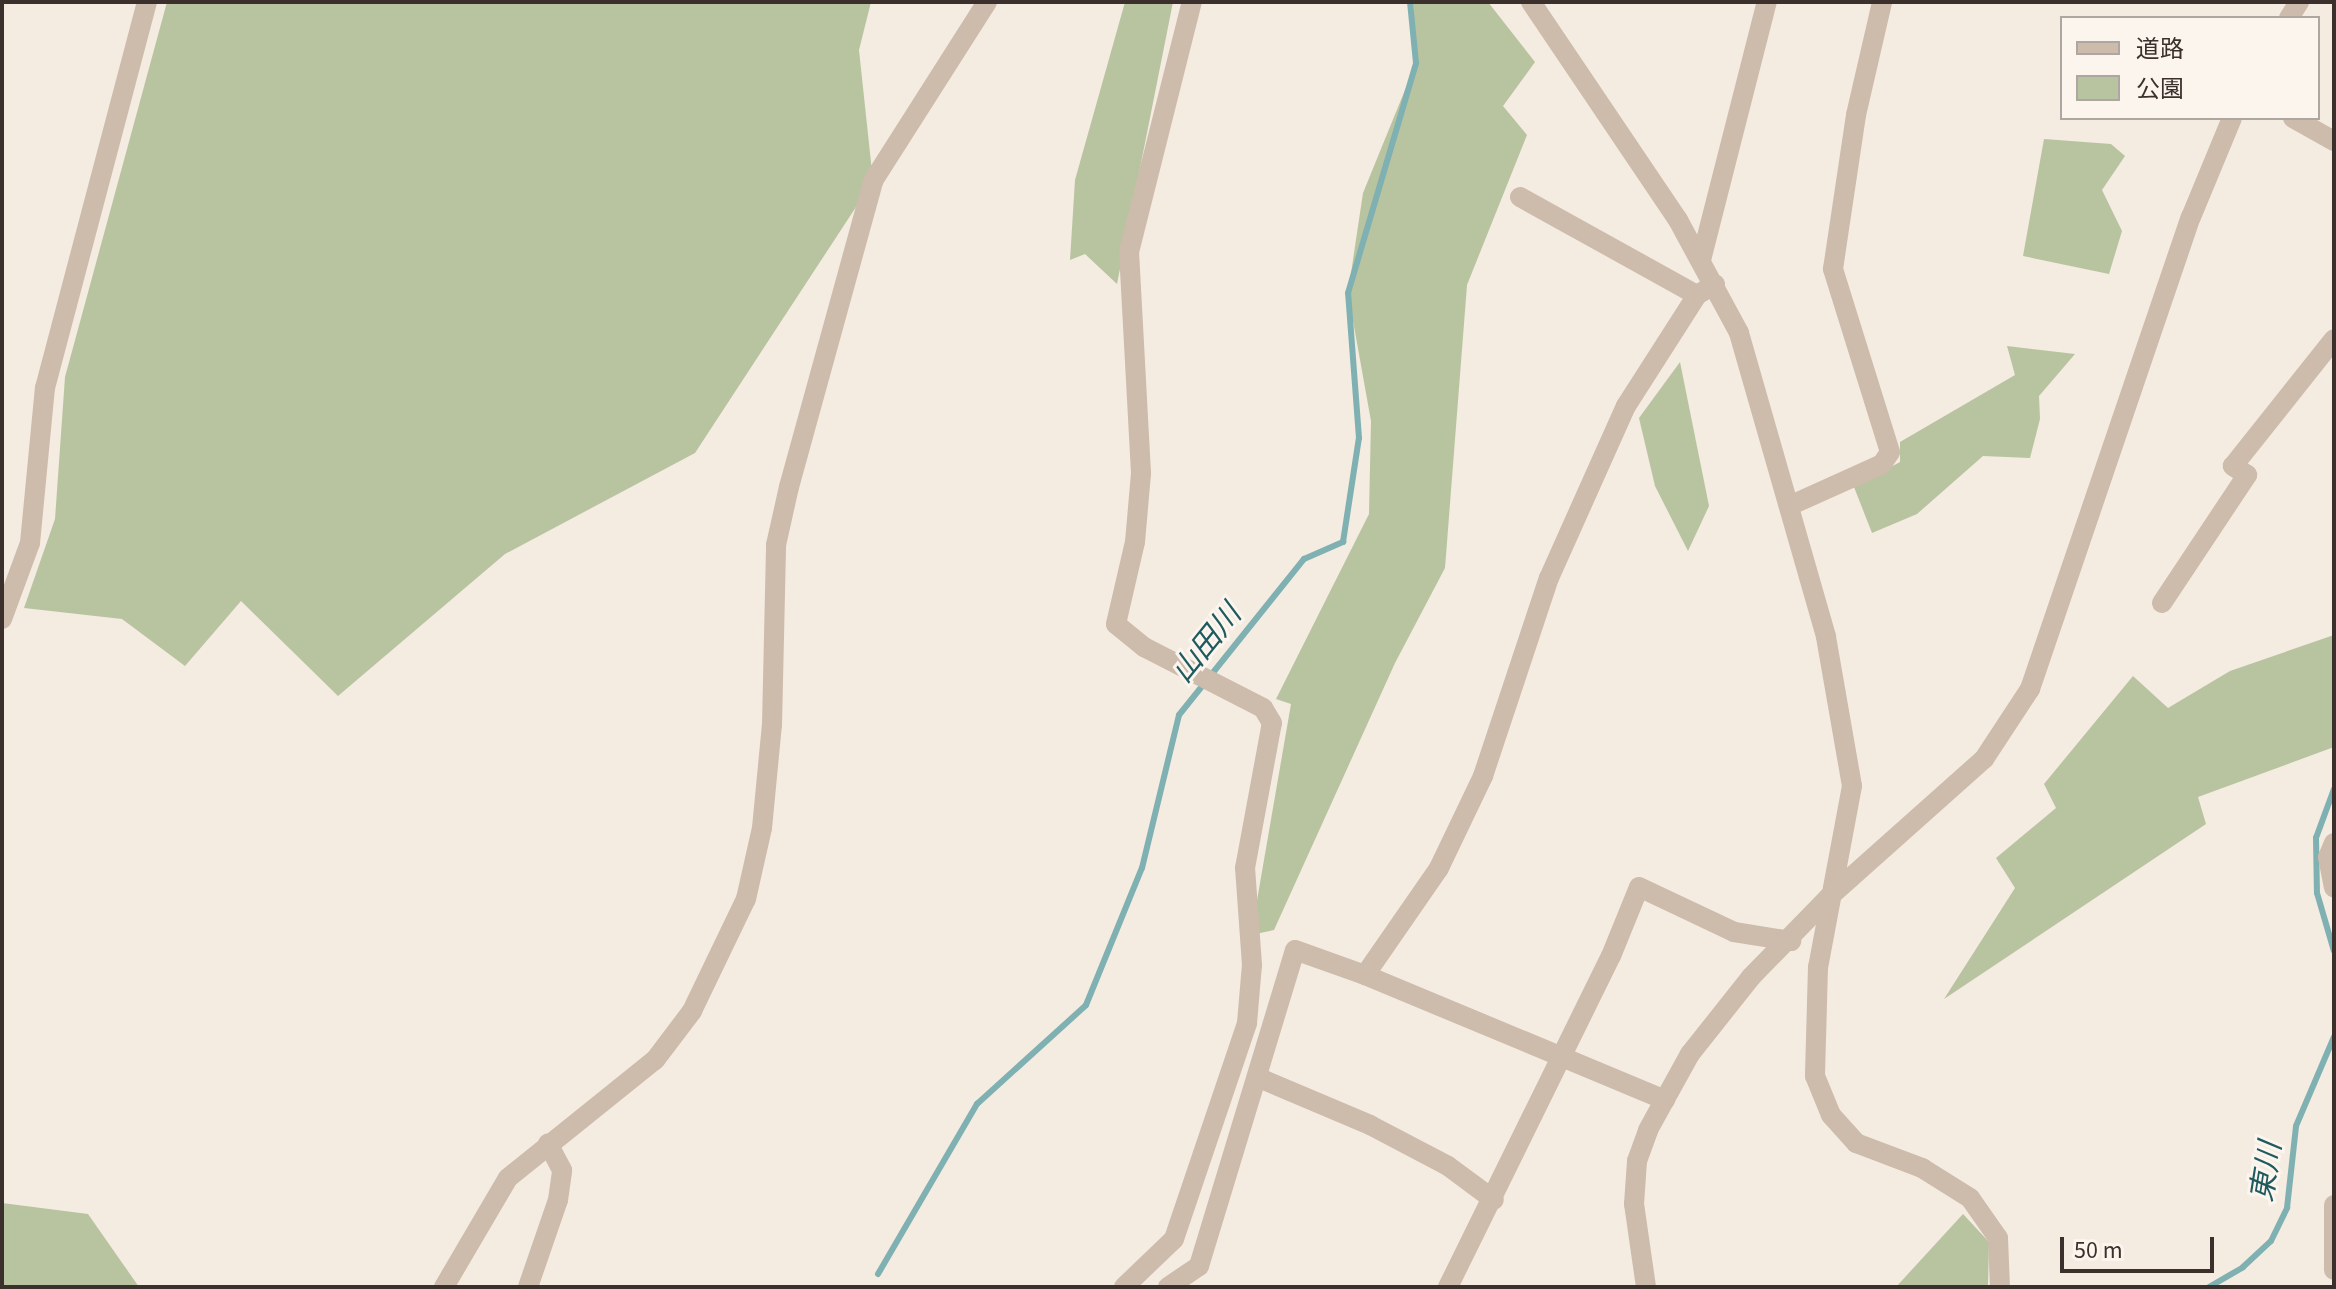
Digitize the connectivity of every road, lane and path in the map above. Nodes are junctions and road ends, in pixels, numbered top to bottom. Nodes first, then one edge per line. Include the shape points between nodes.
1 (147, 2) edge
2 (987, 2) edge
3 (1192, 2) edge
4 (1531, 2) edge
5 (1767, 2) edge
6 (1882, 2) edge
7 (2231, 120) edge
8 (2297, 120) edge
9 (2334, 141) edge
10 (1520, 197) dead end
11 (1701, 260) junction
12 (1715, 284) junction
13 (1697, 295) junction
14 (2334, 339) edge
15 (1789, 506) junction
16 (2162, 603) dead end
17 (2, 619) edge
18 (2334, 843) edge
19 (2334, 887) edge
20 (1829, 897) junction
21 (1791, 941) junction
22 (1365, 975) junction
23 (1561, 1054) junction
24 (1257, 1077) junction
25 (1665, 1100) junction
26 (548, 1144) junction
27 (1494, 1200) junction
28 (2334, 1205) edge
29 (1199, 1266) junction
30 (2334, 1270) edge
31 (444, 1287) edge
32 (528, 1287) edge
33 (1124, 1287) edge
34 (1168, 1287) edge
35 (1197, 1287) edge
36 (1448, 1287) edge
37 (1646, 1287) edge
38 (2000, 1287) edge

1 - 17 street via 45,388 30,543
2 - 26 street via 873,181 796,460 776,545 772,725 762,828 746,899 692,1011 655,1060
3 - 33 street via 1129,252 1141,473 1135,542 1116,624 1144,647 1263,708 1272,723 1245,868 1252,965 1247,1023 1174,1239
4 - 11 street
5 - 11 street
6 - 15 street via 1856,115 1833,269 1890,452 1882,464
7 - 20 street via 2191,217 2030,689 1984,759
8 - 9 street
10 - 13 street
11 - 12 street
12 - 13 street
12 - 15 street via 1739,333
13 - 22 street via 1626,406 1555,564 1483,776 1439,868
14 - 16 street via 2233,466 2247,475
15 - 20 street via 1838,685 1852,786
18 - 19 street via 2328,857
20 - 21 street
20 - 38 street via 1818,967 1815,1076 1831,1115 1856,1143 1922,1168 1970,1198 1998,1238
21 - 23 street via 1734,932 1639,887
21 - 25 street via 1751,977 1690,1054
22 - 23 street
22 - 24 street via 1295,950
23 - 25 street
23 - 27 street
24 - 27 street via 1370,1125 1448,1166
24 - 29 street
25 - 37 street via 1637,1161 1634,1204
26 - 31 street via 508,1178
26 - 32 street via 562,1170 558,1200
27 - 36 street
28 - 30 street
29 - 34 street
29 - 35 street

